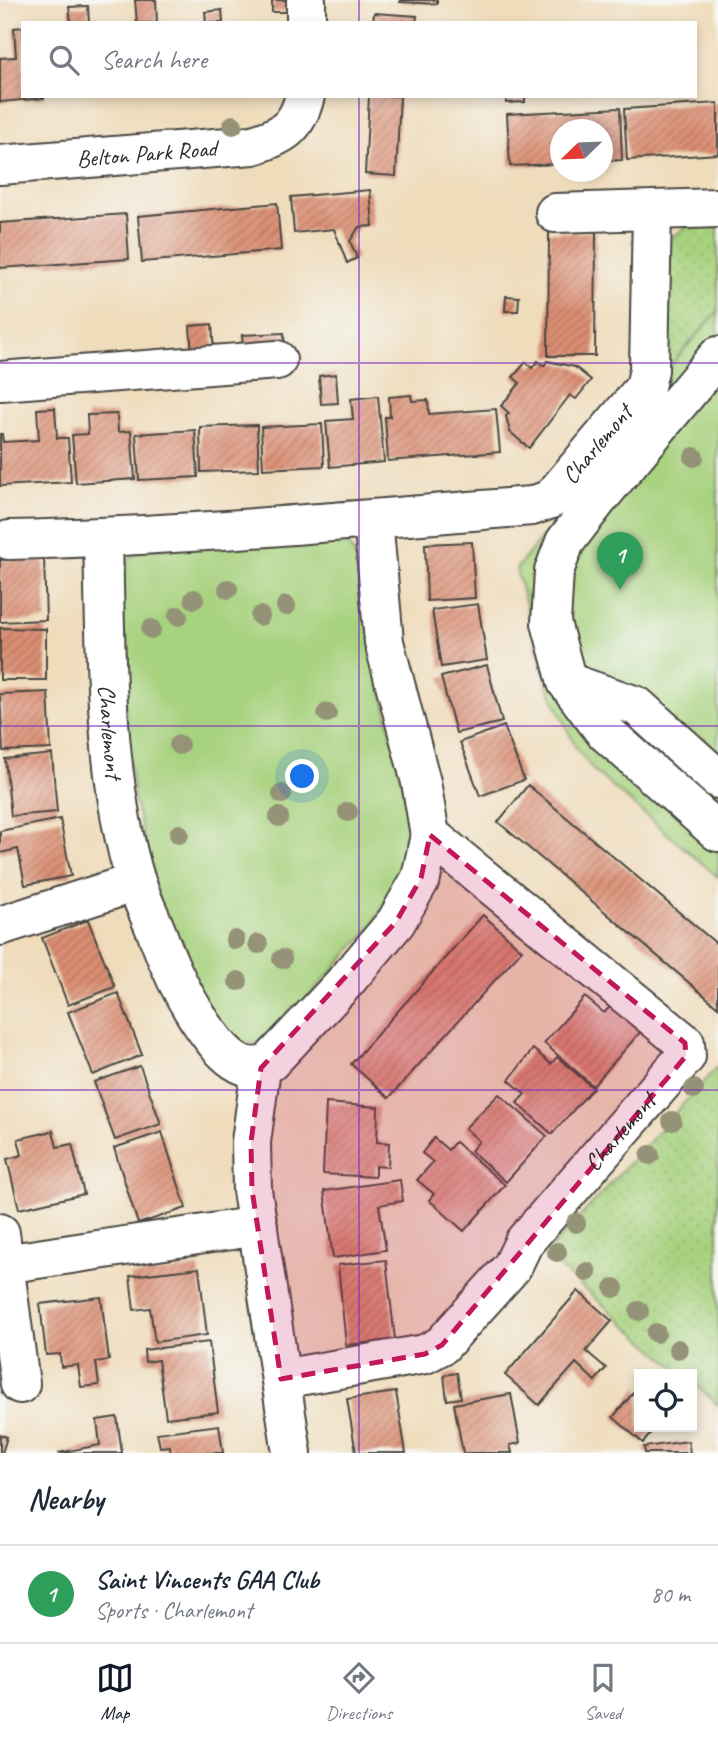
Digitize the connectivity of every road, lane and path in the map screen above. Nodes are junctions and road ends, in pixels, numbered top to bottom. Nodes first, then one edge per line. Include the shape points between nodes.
1 (306, 0) edge
2 (306, 21) edge
3 (298, 112) edge
4 (0, 165) edge
5 (718, 208) edge
6 (652, 211) junction
7 (555, 213) dead end
8 (718, 356) edge
9 (277, 360) dead end
10 (0, 381) edge
11 (373, 519) junction
12 (103, 538) junction
13 (9, 540) dead end
14 (567, 682) junction
15 (718, 779) edge
16 (718, 832) edge
17 (430, 835) junction
18 (136, 881) junction
19 (0, 926) edge
20 (261, 1068) junction
21 (258, 1226) junction
22 (2, 1249) edge
23 (281, 1379) junction
24 (20, 1384) dead end
25 (292, 1453) edge

1 - 2 street
3 - 4 street, Belton Park Road via 274,139 253,145
5 - 6 street
6 - 7 street
6 - 11 street, Charlemont via 645,387 551,499 532,506
8 - 14 street via 565,542 554,571 551,623
9 - 10 street
11 - 12 street, Charlemont
11 - 17 street via 384,642 421,782
12 - 13 street, Charlemont
12 - 18 street, Charlemont via 115,778
14 - 15 street via 637,706
14 - 16 street via 604,731
17 - 20 street via 421,878 396,922
17 - 23 street, Charlemont via 685,1043 686,1056 524,1242 512,1266 442,1345 425,1353
18 - 19 street
18 - 20 street, Charlemont via 194,1014 222,1052 241,1065
20 - 21 street via 251,1142
21 - 22 street
21 - 23 street
22 - 24 street
23 - 25 street

